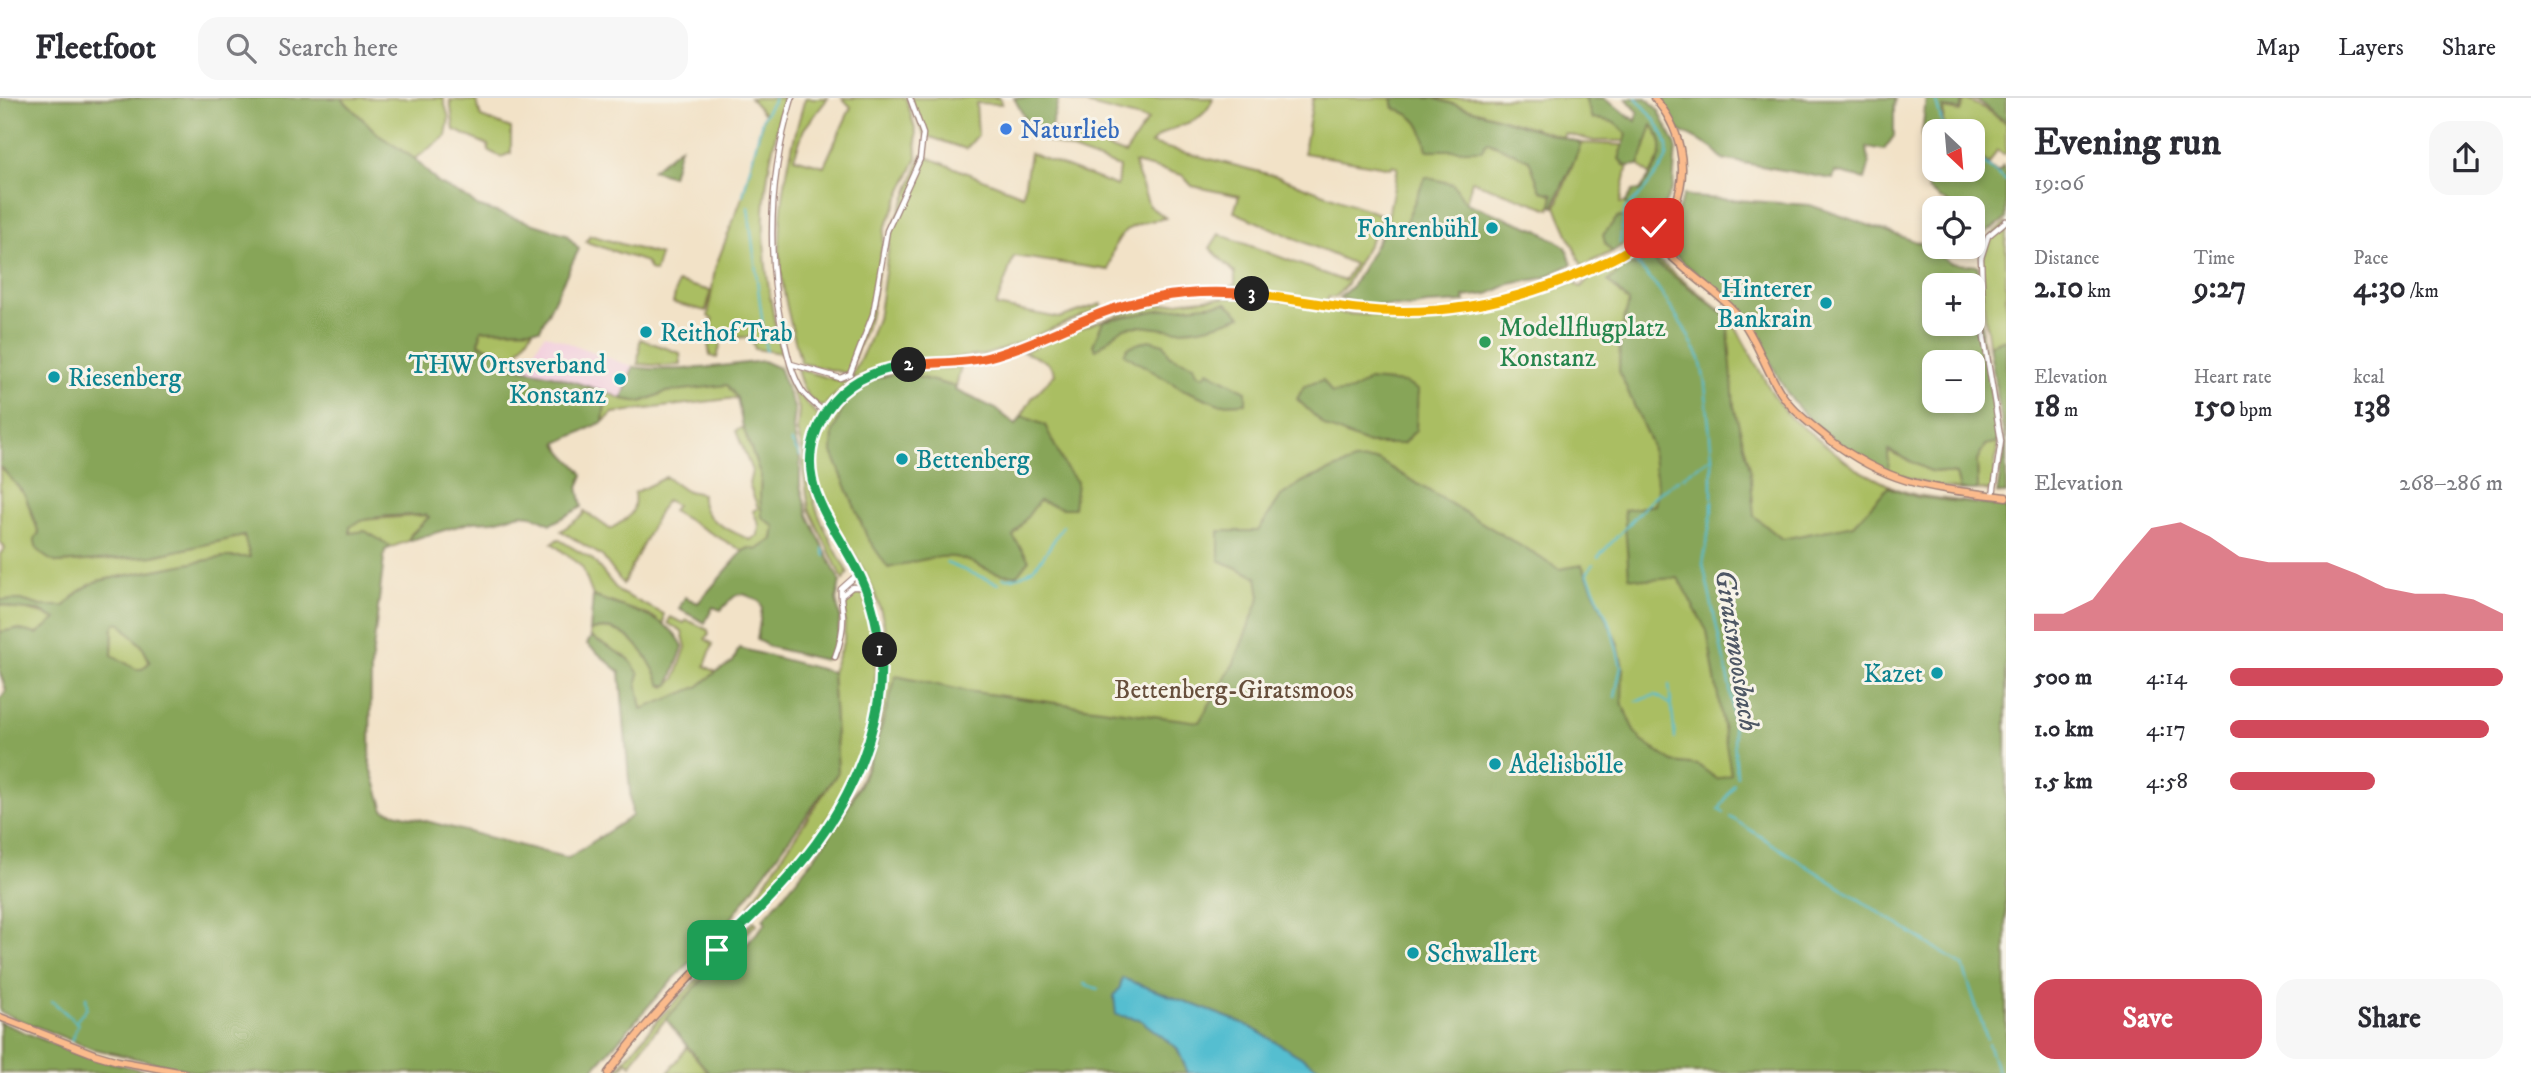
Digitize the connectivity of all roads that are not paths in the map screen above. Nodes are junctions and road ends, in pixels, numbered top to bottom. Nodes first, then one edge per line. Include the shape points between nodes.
1 (792, 98) edge
2 (910, 98) edge
3 (1654, 98) edge
4 (1667, 219) junction
5 (2006, 220) edge
6 (1654, 228) junction
7 (1643, 236) junction
8 (1661, 237) junction
9 (1651, 246) junction
10 (1626, 251) junction
11 (1670, 256) junction
12 (791, 364) junction
13 (825, 413) junction
14 (1993, 495) junction
15 (2006, 497) edge
16 (859, 573) junction
17 (865, 587) junction
18 (840, 596) junction
19 (835, 657) dead end
20 (0, 1017) edge
21 (184, 1073) edge
22 (608, 1073) edge

1 - 12 street via 772,193 771,240 776,296
2 - 12 street via 923,134 920,159 887,231 873,314 850,374 841,378
3 - 4 main road via 1674,129 1683,160 1677,197
4 - 6 main road
4 - 8 main road
5 - 14 street via 1989,236 1981,258 1984,338 2001,442
6 - 7 main road
6 - 8 main road
7 - 9 main road
7 - 10 main road
8 - 9 main road
8 - 11 main road
9 - 10 main road
9 - 11 main road
10 - 13 main road via 1542,289 1452,309 1380,311 1225,292 1167,296 1102,313 985,358 881,370 851,384
11 - 14 main road via 1741,319 1785,399 1841,448 1900,480
12 - 13 street via 804,393
13 - 16 main road via 814,441 813,484 825,517
14 - 15 main road
16 - 17 main road
16 - 18 street via 841,589
17 - 18 street via 852,587
17 - 22 main road via 879,639 880,688 871,735 850,790 796,872 657,1012
18 - 19 street via 842,641
20 - 21 main road via 94,1054

